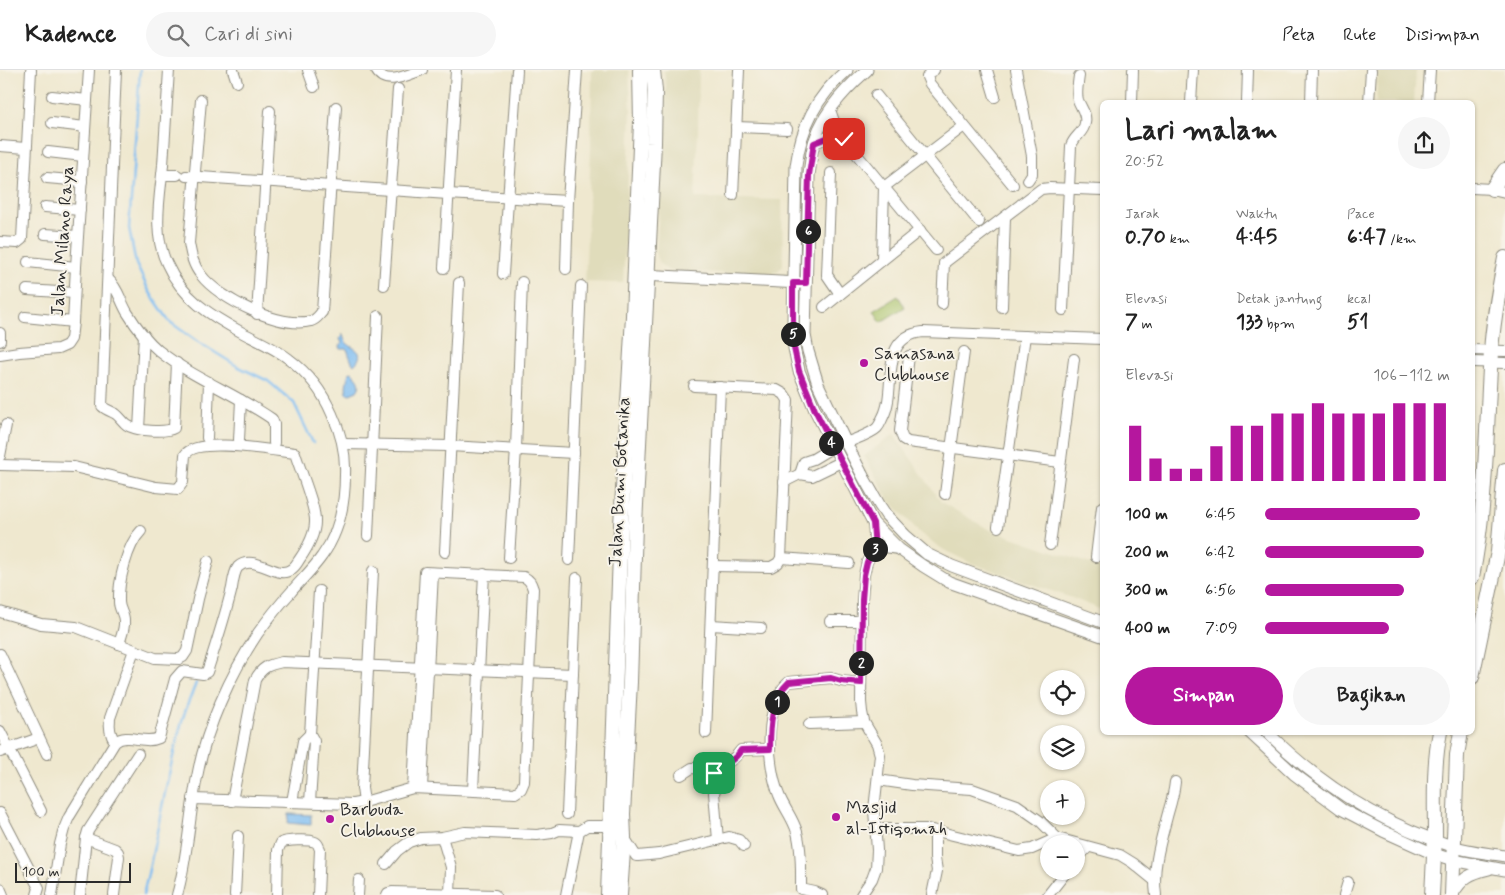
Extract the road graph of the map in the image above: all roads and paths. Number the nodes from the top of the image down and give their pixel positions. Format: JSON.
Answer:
{"nodes":[{"id":1,"x":31,"y":70,"type":"edge"},
{"id":2,"x":82,"y":70,"type":"edge"},
{"id":3,"x":89,"y":70,"type":"edge"},
{"id":4,"x":116,"y":70,"type":"edge"},
{"id":5,"x":169,"y":70,"type":"edge"},
{"id":6,"x":233,"y":70,"type":"edge"},
{"id":7,"x":308,"y":70,"type":"edge"},
{"id":8,"x":376,"y":70,"type":"edge"},
{"id":9,"x":422,"y":70,"type":"edge"},
{"id":10,"x":456,"y":70,"type":"edge"},
{"id":11,"x":517,"y":70,"type":"edge"},
{"id":12,"x":577,"y":70,"type":"edge"},
{"id":13,"x":640,"y":70,"type":"edge"},
{"id":14,"x":654,"y":70,"type":"edge"},
{"id":15,"x":739,"y":70,"type":"edge"},
{"id":16,"x":847,"y":70,"type":"edge"},
{"id":17,"x":867,"y":70,"type":"edge"},
{"id":18,"x":934,"y":70,"type":"edge"},
{"id":19,"x":979,"y":70,"type":"edge"},
{"id":20,"x":987,"y":70,"type":"edge"},
{"id":21,"x":1016,"y":70,"type":"edge"},
{"id":22,"x":1133,"y":70,"type":"edge"},
{"id":23,"x":1193,"y":70,"type":"edge"},
{"id":24,"x":1248,"y":70,"type":"edge"},
{"id":25,"x":1312,"y":70,"type":"edge"},
{"id":26,"x":1371,"y":70,"type":"edge"},
{"id":27,"x":1430,"y":70,"type":"edge"},
{"id":28,"x":1079,"y":76,"type":"dead end"},
{"id":29,"x":237,"y":82,"type":"dead end"},
{"id":30,"x":990,"y":82,"type":"junction"},
{"id":31,"x":314,"y":87,"type":"dead end"},
{"id":32,"x":398,"y":89,"type":"dead end"},
{"id":33,"x":876,"y":95,"type":"dead end"},
{"id":34,"x":52,"y":96,"type":"dead end"},
{"id":35,"x":994,"y":97,"type":"dead end"},
{"id":36,"x":87,"y":100,"type":"junction"},
{"id":37,"x":201,"y":100,"type":"dead end"},
{"id":38,"x":1132,"y":100,"type":"edge"},
{"id":39,"x":1191,"y":100,"type":"edge"},
{"id":40,"x":1247,"y":100,"type":"edge"},
{"id":41,"x":1311,"y":100,"type":"edge"},
{"id":42,"x":1369,"y":100,"type":"edge"},
{"id":43,"x":1428,"y":100,"type":"edge"},
{"id":44,"x":336,"y":107,"type":"dead end"},
{"id":45,"x":830,"y":110,"type":"junction"},
{"id":46,"x":270,"y":111,"type":"dead end"},
{"id":47,"x":52,"y":123,"type":"dead end"},
{"id":48,"x":964,"y":126,"type":"junction"},
{"id":49,"x":85,"y":127,"type":"junction"},
{"id":50,"x":736,"y":127,"type":"junction"},
{"id":51,"x":787,"y":129,"type":"dead end"},
{"id":52,"x":844,"y":139,"type":"junction"},
{"id":53,"x":814,"y":143,"type":"junction"},
{"id":54,"x":0,"y":146,"type":"edge"},
{"id":55,"x":26,"y":148,"type":"junction"},
{"id":56,"x":48,"y":152,"type":"dead end"},
{"id":57,"x":84,"y":156,"type":"junction"},
{"id":58,"x":925,"y":156,"type":"junction"},
{"id":59,"x":1505,"y":170,"type":"edge"},
{"id":60,"x":831,"y":173,"type":"dead end"},
{"id":61,"x":162,"y":175,"type":"junction"},
{"id":62,"x":186,"y":176,"type":"junction"},
{"id":63,"x":47,"y":178,"type":"dead end"},
{"id":64,"x":1028,"y":180,"type":"dead end"},
{"id":65,"x":82,"y":181,"type":"junction"},
{"id":66,"x":266,"y":181,"type":"junction"},
{"id":67,"x":331,"y":185,"type":"junction"},
{"id":68,"x":1014,"y":185,"type":"dead end"},
{"id":69,"x":884,"y":187,"type":"junction"},
{"id":70,"x":1475,"y":188,"type":"edge"},
{"id":71,"x":390,"y":189,"type":"junction"},
{"id":72,"x":1069,"y":189,"type":"junction"},
{"id":73,"x":1100,"y":190,"type":"edge"},
{"id":74,"x":1499,"y":190,"type":"edge"},
{"id":75,"x":448,"y":194,"type":"junction"},
{"id":76,"x":732,"y":195,"type":"dead end"},
{"id":77,"x":508,"y":198,"type":"junction"},
{"id":78,"x":568,"y":200,"type":"junction"},
{"id":79,"x":45,"y":207,"type":"dead end"},
{"id":80,"x":80,"y":210,"type":"junction"},
{"id":81,"x":1005,"y":217,"type":"junction"},
{"id":82,"x":979,"y":222,"type":"dead end"},
{"id":83,"x":920,"y":230,"type":"junction"},
{"id":84,"x":45,"y":234,"type":"dead end"},
{"id":85,"x":78,"y":236,"type":"junction"},
{"id":86,"x":0,"y":242,"type":"edge"},
{"id":87,"x":936,"y":250,"type":"dead end"},
{"id":88,"x":1505,"y":258,"type":"edge"},
{"id":89,"x":882,"y":260,"type":"junction"},
{"id":90,"x":28,"y":262,"type":"dead end"},
{"id":91,"x":76,"y":267,"type":"junction"},
{"id":92,"x":444,"y":268,"type":"dead end"},
{"id":93,"x":566,"y":270,"type":"dead end"},
{"id":94,"x":503,"y":274,"type":"dead end"},
{"id":95,"x":641,"y":275,"type":"junction"},
{"id":96,"x":108,"y":279,"type":"junction"},
{"id":97,"x":459,"y":282,"type":"dead end"},
{"id":98,"x":522,"y":282,"type":"dead end"},
{"id":99,"x":793,"y":283,"type":"junction"},
{"id":100,"x":806,"y":283,"type":"junction"},
{"id":101,"x":384,"y":285,"type":"dead end"},
{"id":102,"x":580,"y":286,"type":"dead end"},
{"id":103,"x":27,"y":290,"type":"dead end"},
{"id":104,"x":74,"y":293,"type":"junction"},
{"id":105,"x":840,"y":294,"type":"junction"},
{"id":106,"x":942,"y":304,"type":"dead end"},
{"id":107,"x":824,"y":307,"type":"dead end"},
{"id":108,"x":1002,"y":307,"type":"dead end"},
{"id":109,"x":1064,"y":310,"type":"dead end"},
{"id":110,"x":257,"y":314,"type":"junction"},
{"id":111,"x":378,"y":316,"type":"dead end"},
{"id":112,"x":25,"y":317,"type":"dead end"},
{"id":113,"x":73,"y":322,"type":"junction"},
{"id":114,"x":0,"y":333,"type":"edge"},
{"id":115,"x":144,"y":335,"type":"junction"},
{"id":116,"x":1025,"y":336,"type":"junction"},
{"id":117,"x":1100,"y":339,"type":"edge"},
{"id":118,"x":0,"y":341,"type":"edge"},
{"id":119,"x":1475,"y":351,"type":"edge"},
{"id":120,"x":964,"y":352,"type":"dead end"},
{"id":121,"x":1505,"y":352,"type":"edge"},
{"id":122,"x":0,"y":355,"type":"edge"},
{"id":123,"x":910,"y":356,"type":"dead end"},
{"id":124,"x":1491,"y":357,"type":"junction"},
{"id":125,"x":1074,"y":359,"type":"dead end"},
{"id":126,"x":1475,"y":361,"type":"edge"},
{"id":127,"x":177,"y":363,"type":"junction"},
{"id":128,"x":1505,"y":363,"type":"edge"},
{"id":129,"x":209,"y":382,"type":"junction"},
{"id":130,"x":694,"y":386,"type":"dead end"},
{"id":131,"x":720,"y":387,"type":"junction"},
{"id":132,"x":241,"y":400,"type":"junction"},
{"id":133,"x":6,"y":425,"type":"dead end"},
{"id":134,"x":139,"y":429,"type":"junction"},
{"id":135,"x":207,"y":438,"type":"dead end"},
{"id":136,"x":239,"y":440,"type":"dead end"},
{"id":137,"x":845,"y":440,"type":"junction"},
{"id":138,"x":274,"y":443,"type":"dead end"},
{"id":139,"x":343,"y":444,"type":"junction"},
{"id":140,"x":372,"y":445,"type":"junction"},
{"id":141,"x":450,"y":446,"type":"junction"},
{"id":142,"x":951,"y":447,"type":"junction"},
{"id":143,"x":833,"y":448,"type":"junction"},
{"id":144,"x":516,"y":449,"type":"junction"},
{"id":145,"x":574,"y":453,"type":"junction"},
{"id":146,"x":1008,"y":455,"type":"junction"},
{"id":147,"x":0,"y":456,"type":"edge"},
{"id":148,"x":841,"y":462,"type":"junction"},
{"id":149,"x":1060,"y":462,"type":"junction"},
{"id":150,"x":0,"y":465,"type":"edge"},
{"id":151,"x":1505,"y":470,"type":"edge"},
{"id":152,"x":800,"y":474,"type":"junction"},
{"id":153,"x":784,"y":482,"type":"junction"},
{"id":154,"x":945,"y":494,"type":"dead end"},
{"id":155,"x":873,"y":523,"type":"junction"},
{"id":156,"x":1100,"y":524,"type":"edge"},
{"id":157,"x":621,"y":525,"type":"junction"},
{"id":158,"x":635,"y":525,"type":"junction"},
{"id":159,"x":998,"y":527,"type":"dead end"},
{"id":160,"x":141,"y":531,"type":"dead end"},
{"id":161,"x":368,"y":536,"type":"dead end"},
{"id":162,"x":1050,"y":545,"type":"dead end"},
{"id":163,"x":875,"y":548,"type":"junction"},
{"id":164,"x":899,"y":549,"type":"junction"},
{"id":165,"x":445,"y":552,"type":"dead end"},
{"id":166,"x":1096,"y":557,"type":"dead end"},
{"id":167,"x":508,"y":558,"type":"dead end"},
{"id":168,"x":781,"y":558,"type":"junction"},
{"id":169,"x":569,"y":560,"type":"dead end"},
{"id":170,"x":208,"y":561,"type":"dead end"},
{"id":171,"x":1475,"y":561,"type":"edge"},
{"id":172,"x":849,"y":563,"type":"dead end"},
{"id":173,"x":713,"y":566,"type":"junction"},
{"id":174,"x":373,"y":570,"type":"dead end"},
{"id":175,"x":484,"y":574,"type":"junction"},
{"id":176,"x":577,"y":578,"type":"dead end"},
{"id":177,"x":319,"y":592,"type":"dead end"},
{"id":178,"x":0,"y":612,"type":"edge"},
{"id":179,"x":862,"y":620,"type":"junction"},
{"id":180,"x":830,"y":621,"type":"dead end"},
{"id":181,"x":1100,"y":622,"type":"edge"},
{"id":182,"x":710,"y":625,"type":"junction"},
{"id":183,"x":761,"y":628,"type":"dead end"},
{"id":184,"x":1099,"y":635,"type":"edge"},
{"id":185,"x":119,"y":644,"type":"junction"},
{"id":186,"x":134,"y":650,"type":"junction"},
{"id":187,"x":0,"y":654,"type":"edge"},
{"id":188,"x":178,"y":659,"type":"junction"},
{"id":189,"x":1475,"y":663,"type":"edge"},
{"id":190,"x":315,"y":664,"type":"junction"},
{"id":191,"x":368,"y":666,"type":"junction"},
{"id":192,"x":424,"y":668,"type":"junction"},
{"id":193,"x":479,"y":670,"type":"junction"},
{"id":194,"x":182,"y":671,"type":"junction"},
{"id":195,"x":529,"y":672,"type":"junction"},
{"id":196,"x":573,"y":674,"type":"junction"},
{"id":197,"x":861,"y":683,"type":"junction"},
{"id":198,"x":864,"y":722,"type":"junction"},
{"id":199,"x":809,"y":724,"type":"dead end"},
{"id":200,"x":0,"y":731,"type":"edge"},
{"id":201,"x":706,"y":733,"type":"dead end"},
{"id":202,"x":310,"y":734,"type":"junction"},
{"id":203,"x":1252,"y":735,"type":"edge"},
{"id":204,"x":1270,"y":735,"type":"edge"},
{"id":205,"x":1439,"y":735,"type":"edge"},
{"id":206,"x":1460,"y":735,"type":"edge"},
{"id":207,"x":39,"y":738,"type":"junction"},
{"id":208,"x":115,"y":742,"type":"junction"},
{"id":209,"x":770,"y":749,"type":"junction"},
{"id":210,"x":4,"y":750,"type":"edge"},
{"id":211,"x":47,"y":754,"type":"dead end"},
{"id":212,"x":138,"y":754,"type":"dead end"},
{"id":213,"x":712,"y":770,"type":"junction"},
{"id":214,"x":681,"y":775,"type":"dead end"},
{"id":215,"x":878,"y":780,"type":"junction"},
{"id":216,"x":1175,"y":782,"type":"dead end"},
{"id":217,"x":417,"y":788,"type":"junction"},
{"id":218,"x":473,"y":790,"type":"junction"},
{"id":219,"x":193,"y":799,"type":"junction"},
{"id":220,"x":232,"y":801,"type":"junction"},
{"id":221,"x":292,"y":802,"type":"junction"},
{"id":222,"x":310,"y":802,"type":"junction"},
{"id":223,"x":364,"y":802,"type":"junction"},
{"id":224,"x":41,"y":811,"type":"dead end"},
{"id":225,"x":0,"y":813,"type":"edge"},
{"id":226,"x":567,"y":814,"type":"dead end"},
{"id":227,"x":610,"y":826,"type":"junction"},
{"id":228,"x":876,"y":828,"type":"junction"},
{"id":229,"x":579,"y":831,"type":"junction"},
{"id":230,"x":936,"y":831,"type":"junction"},
{"id":231,"x":1054,"y":835,"type":"edge"},
{"id":232,"x":238,"y":836,"type":"dead end"},
{"id":233,"x":624,"y":836,"type":"junction"},
{"id":234,"x":442,"y":837,"type":"junction"},
{"id":235,"x":86,"y":838,"type":"junction"},
{"id":236,"x":718,"y":840,"type":"junction"},
{"id":237,"x":1434,"y":840,"type":"junction"},
{"id":238,"x":1040,"y":845,"type":"edge"},
{"id":239,"x":744,"y":846,"type":"dead end"},
{"id":240,"x":1085,"y":846,"type":"edge"},
{"id":241,"x":1088,"y":847,"type":"junction"},
{"id":242,"x":1085,"y":850,"type":"edge"},
{"id":243,"x":1434,"y":854,"type":"junction"},
{"id":244,"x":1453,"y":854,"type":"junction"},
{"id":245,"x":1505,"y":856,"type":"edge"},
{"id":246,"x":386,"y":864,"type":"dead end"},
{"id":247,"x":1493,"y":868,"type":"junction"},
{"id":248,"x":236,"y":870,"type":"junction"},
{"id":249,"x":1505,"y":870,"type":"edge"},
{"id":250,"x":359,"y":880,"type":"dead end"},
{"id":251,"x":1060,"y":880,"type":"edge"},
{"id":252,"x":1154,"y":880,"type":"junction"},
{"id":253,"x":1348,"y":882,"type":"dead end"},
{"id":254,"x":0,"y":888,"type":"edge"},
{"id":255,"x":38,"y":892,"type":"edge"},
{"id":256,"x":450,"y":894,"type":"edge"},
{"id":257,"x":3,"y":895,"type":"edge"},
{"id":258,"x":52,"y":895,"type":"edge"},
{"id":259,"x":80,"y":895,"type":"edge"},
{"id":260,"x":114,"y":895,"type":"edge"},
{"id":261,"x":177,"y":895,"type":"edge"},
{"id":262,"x":227,"y":895,"type":"edge"},
{"id":263,"x":235,"y":895,"type":"edge"},
{"id":264,"x":277,"y":895,"type":"edge"},
{"id":265,"x":318,"y":895,"type":"edge"},
{"id":266,"x":358,"y":895,"type":"edge"},
{"id":267,"x":387,"y":895,"type":"edge"},
{"id":268,"x":495,"y":895,"type":"edge"},
{"id":269,"x":566,"y":895,"type":"edge"},
{"id":270,"x":608,"y":895,"type":"edge"},
{"id":271,"x":620,"y":895,"type":"edge"},
{"id":272,"x":822,"y":895,"type":"edge"},
{"id":273,"x":862,"y":895,"type":"edge"},
{"id":274,"x":932,"y":895,"type":"edge"},
{"id":275,"x":1048,"y":895,"type":"edge"},
{"id":276,"x":1156,"y":895,"type":"edge"},
{"id":277,"x":1344,"y":895,"type":"edge"},
{"id":278,"x":1432,"y":895,"type":"edge"},
{"id":279,"x":1452,"y":895,"type":"edge"}],
"edges":[{"from":1,"to":55,"type":"street"},
{"from":2,"to":3,"type":"street"},
{"from":3,"to":36,"type":"street","name":"Jalan Milano Raya"},
{"from":4,"to":96,"type":"street"},
{"from":5,"to":61,"type":"street"},
{"from":6,"to":29,"type":"street"},
{"from":7,"to":31,"type":"street"},
{"from":8,"to":9,"type":"street"},
{"from":10,"to":75,"type":"street"},
{"from":11,"to":77,"type":"street"},
{"from":12,"to":78,"type":"street"},
{"from":13,"to":95,"type":"main road","name":"Jalan Bumi Botanika"},
{"from":14,"to":95,"type":"main road","name":"Jalan Bumi Botanika"},
{"from":15,"to":50,"type":"street"},
{"from":16,"to":99,"type":"street"},
{"from":17,"to":45,"type":"street"},
{"from":18,"to":48,"type":"street"},
{"from":19,"to":30,"type":"street"},
{"from":20,"to":30,"type":"street"},
{"from":21,"to":64,"type":"street"},
{"from":22,"to":38,"type":"street"},
{"from":23,"to":39,"type":"street"},
{"from":24,"to":40,"type":"street"},
{"from":25,"to":41,"type":"street"},
{"from":26,"to":42,"type":"street"},
{"from":27,"to":43,"type":"street"},
{"from":28,"to":72,"type":"street"},
{"from":30,"to":35,"type":"street"},
{"from":32,"to":71,"type":"street"},
{"from":33,"to":58,"type":"street"},
{"from":34,"to":36,"type":"street"},
{"from":36,"to":49,"type":"street","name":"Jalan Milano Raya"},
{"from":37,"to":62,"type":"street"},
{"from":44,"to":67,"type":"street"},
{"from":45,"to":52,"type":"street"},
{"from":45,"to":53,"type":"street"},
{"from":46,"to":66,"type":"street"},
{"from":47,"to":49,"type":"street"},
{"from":48,"to":58,"type":"street"},
{"from":48,"to":68,"type":"street"},
{"from":49,"to":57,"type":"street","name":"Jalan Milano Raya"},
{"from":50,"to":51,"type":"street"},
{"from":50,"to":76,"type":"street"},
{"from":52,"to":53,"type":"street"},
{"from":52,"to":69,"type":"street"},
{"from":53,"to":100,"type":"street"},
{"from":54,"to":55,"type":"street"},
{"from":55,"to":86,"type":"street"},
{"from":56,"to":57,"type":"street"},
{"from":57,"to":65,"type":"street","name":"Jalan Milano Raya"},
{"from":58,"to":69,"type":"street"},
{"from":58,"to":82,"type":"street"},
{"from":59,"to":74,"type":"main road"},
{"from":60,"to":105,"type":"street"},
{"from":61,"to":62,"type":"street"},
{"from":61,"to":139,"type":"street"},
{"from":62,"to":66,"type":"street"},
{"from":62,"to":110,"type":"street"},
{"from":63,"to":65,"type":"street"},
{"from":65,"to":80,"type":"street","name":"Jalan Milano Raya"},
{"from":66,"to":67,"type":"street"},
{"from":66,"to":110,"type":"street"},
{"from":67,"to":71,"type":"street"},
{"from":67,"to":110,"type":"street"},
{"from":69,"to":83,"type":"street"},
{"from":69,"to":89,"type":"street"},
{"from":70,"to":74,"type":"street"},
{"from":71,"to":75,"type":"street"},
{"from":71,"to":101,"type":"street"},
{"from":72,"to":73,"type":"street"},
{"from":72,"to":81,"type":"street"},
{"from":72,"to":109,"type":"street"},
{"from":75,"to":77,"type":"street"},
{"from":75,"to":92,"type":"street"},
{"from":77,"to":78,"type":"street"},
{"from":77,"to":94,"type":"street"},
{"from":78,"to":93,"type":"street"},
{"from":79,"to":80,"type":"street"},
{"from":80,"to":85,"type":"street","name":"Jalan Milano Raya"},
{"from":81,"to":106,"type":"street"},
{"from":81,"to":108,"type":"street"},
{"from":83,"to":87,"type":"street"},
{"from":83,"to":89,"type":"street"},
{"from":84,"to":85,"type":"street"},
{"from":85,"to":91,"type":"street","name":"Jalan Milano Raya"},
{"from":88,"to":124,"type":"main road"},
{"from":89,"to":105,"type":"street"},
{"from":90,"to":91,"type":"street"},
{"from":91,"to":104,"type":"street","name":"Jalan Milano Raya"},
{"from":95,"to":99,"type":"street"},
{"from":95,"to":157,"type":"main road","name":"Jalan Bumi Botanika"},
{"from":95,"to":158,"type":"main road","name":"Jalan Bumi Botanika"},
{"from":96,"to":115,"type":"street"},
{"from":96,"to":134,"type":"street"},
{"from":97,"to":141,"type":"street"},
{"from":98,"to":144,"type":"street"},
{"from":99,"to":100,"type":"street"},
{"from":99,"to":143,"type":"street"},
{"from":100,"to":137,"type":"street"},
{"from":102,"to":145,"type":"street"},
{"from":103,"to":104,"type":"street"},
{"from":104,"to":113,"type":"street","name":"Jalan Milano Raya"},
{"from":105,"to":107,"type":"street"},
{"from":111,"to":140,"type":"street"},
{"from":112,"to":113,"type":"street"},
{"from":113,"to":122,"type":"street","name":"Jalan Milano Raya"},
{"from":114,"to":118,"type":"street"},
{"from":115,"to":127,"type":"street"},
{"from":115,"to":134,"type":"street"},
{"from":116,"to":117,"type":"street"},
{"from":116,"to":137,"type":"street"},
{"from":116,"to":146,"type":"street"},
{"from":119,"to":124,"type":"street"},
{"from":120,"to":142,"type":"street"},
{"from":121,"to":124,"type":"street"},
{"from":123,"to":142,"type":"street"},
{"from":124,"to":126,"type":"street"},
{"from":124,"to":128,"type":"street"},
{"from":124,"to":171,"type":"main road"},
{"from":125,"to":149,"type":"street"},
{"from":127,"to":129,"type":"street"},
{"from":127,"to":134,"type":"street"},
{"from":129,"to":132,"type":"street"},
{"from":129,"to":135,"type":"street"},
{"from":130,"to":131,"type":"street"},
{"from":131,"to":153,"type":"street"},
{"from":131,"to":173,"type":"street"},
{"from":132,"to":136,"type":"street"},
{"from":132,"to":138,"type":"street"},
{"from":133,"to":147,"type":"street"},
{"from":137,"to":181,"type":"street"},
{"from":139,"to":140,"type":"street"},
{"from":139,"to":219,"type":"street"},
{"from":140,"to":141,"type":"street"},
{"from":140,"to":161,"type":"street"},
{"from":141,"to":144,"type":"street"},
{"from":141,"to":165,"type":"street"},
{"from":142,"to":146,"type":"street"},
{"from":142,"to":154,"type":"street"},
{"from":143,"to":148,"type":"street"},
{"from":143,"to":152,"type":"street"},
{"from":144,"to":145,"type":"street"},
{"from":144,"to":167,"type":"street"},
{"from":145,"to":169,"type":"street"},
{"from":146,"to":149,"type":"street"},
{"from":146,"to":159,"type":"street"},
{"from":148,"to":152,"type":"street"},
{"from":148,"to":155,"type":"street"},
{"from":149,"to":162,"type":"street"},
{"from":150,"to":194,"type":"street"},
{"from":151,"to":189,"type":"main road"},
{"from":152,"to":153,"type":"street"},
{"from":153,"to":168,"type":"street"},
{"from":155,"to":163,"type":"street"},
{"from":155,"to":164,"type":"street"},
{"from":156,"to":166,"type":"street"},
{"from":157,"to":158,"type":"main road"},
{"from":157,"to":227,"type":"main road","name":"Jalan Bumi Botanika"},
{"from":158,"to":233,"type":"main road","name":"Jalan Bumi Botanika"},
{"from":160,"to":185,"type":"street"},
{"from":163,"to":164,"type":"street"},
{"from":163,"to":179,"type":"street"},
{"from":164,"to":184,"type":"street"},
{"from":168,"to":172,"type":"street"},
{"from":168,"to":173,"type":"street"},
{"from":170,"to":188,"type":"street"},
{"from":173,"to":182,"type":"street"},
{"from":174,"to":191,"type":"street"},
{"from":175,"to":192,"type":"street"},
{"from":175,"to":193,"type":"street"},
{"from":175,"to":195,"type":"street"},
{"from":176,"to":196,"type":"street"},
{"from":177,"to":190,"type":"street"},
{"from":178,"to":185,"type":"street"},
{"from":179,"to":180,"type":"street"},
{"from":179,"to":197,"type":"street"},
{"from":182,"to":183,"type":"street"},
{"from":182,"to":201,"type":"street"},
{"from":185,"to":186,"type":"street"},
{"from":186,"to":188,"type":"street"},
{"from":186,"to":208,"type":"street"},
{"from":187,"to":207,"type":"street"},
{"from":188,"to":194,"type":"street"},
{"from":190,"to":191,"type":"street"},
{"from":190,"to":202,"type":"street"},
{"from":190,"to":220,"type":"street"},
{"from":191,"to":192,"type":"street"},
{"from":191,"to":223,"type":"street"},
{"from":192,"to":193,"type":"street"},
{"from":192,"to":217,"type":"street"},
{"from":193,"to":195,"type":"street"},
{"from":193,"to":218,"type":"street"},
{"from":194,"to":208,"type":"street"},
{"from":195,"to":196,"type":"street"},
{"from":195,"to":218,"type":"street"},
{"from":196,"to":226,"type":"street"},
{"from":197,"to":198,"type":"street"},
{"from":197,"to":209,"type":"street"},
{"from":198,"to":199,"type":"street"},
{"from":198,"to":215,"type":"street"},
{"from":200,"to":210,"type":"street"},
{"from":202,"to":221,"type":"street"},
{"from":202,"to":222,"type":"street"},
{"from":203,"to":243,"type":"street"},
{"from":204,"to":237,"type":"street"},
{"from":205,"to":237,"type":"main road"},
{"from":206,"to":244,"type":"main road"},
{"from":207,"to":210,"type":"street"},
{"from":207,"to":211,"type":"street"},
{"from":208,"to":258,"type":"street"},
{"from":209,"to":213,"type":"street"},
{"from":209,"to":272,"type":"street"},
{"from":210,"to":224,"type":"street"},
{"from":212,"to":235,"type":"street"},
{"from":213,"to":214,"type":"street"},
{"from":213,"to":236,"type":"street"},
{"from":215,"to":228,"type":"street"},
{"from":215,"to":231,"type":"street"},
{"from":216,"to":252,"type":"street"},
{"from":217,"to":218,"type":"street"},
{"from":217,"to":223,"type":"street"},
{"from":219,"to":220,"type":"street"},
{"from":219,"to":261,"type":"street"},
{"from":220,"to":221,"type":"street"},
{"from":221,"to":222,"type":"street"},
{"from":222,"to":223,"type":"street"},
{"from":225,"to":255,"type":"street"},
{"from":227,"to":229,"type":"street"},
{"from":227,"to":270,"type":"main road","name":"Jalan Bumi Botanika"},
{"from":228,"to":230,"type":"street"},
{"from":228,"to":273,"type":"street"},
{"from":229,"to":234,"type":"street"},
{"from":229,"to":269,"type":"street"},
{"from":230,"to":238,"type":"street"},
{"from":230,"to":274,"type":"street"},
{"from":232,"to":248,"type":"street"},
{"from":233,"to":236,"type":"street"},
{"from":233,"to":271,"type":"main road","name":"Jalan Bumi Botanika"},
{"from":234,"to":246,"type":"street"},
{"from":234,"to":256,"type":"street"},
{"from":235,"to":259,"type":"street"},
{"from":235,"to":260,"type":"street"},
{"from":236,"to":239,"type":"street"},
{"from":237,"to":243,"type":"main road"},
{"from":237,"to":244,"type":"street"},
{"from":240,"to":241,"type":"street"},
{"from":241,"to":242,"type":"street"},
{"from":241,"to":252,"type":"street"},
{"from":243,"to":244,"type":"street"},
{"from":243,"to":278,"type":"main road"},
{"from":244,"to":245,"type":"street"},
{"from":244,"to":247,"type":"street"},
{"from":244,"to":279,"type":"main road"},
{"from":247,"to":249,"type":"street"},
{"from":247,"to":279,"type":"street"},
{"from":248,"to":262,"type":"street"},
{"from":248,"to":263,"type":"street"},
{"from":250,"to":266,"type":"street"},
{"from":251,"to":275,"type":"street"},
{"from":252,"to":276,"type":"street"},
{"from":253,"to":277,"type":"street"},
{"from":254,"to":257,"type":"street"},
{"from":256,"to":267,"type":"street"},
{"from":256,"to":268,"type":"street"},
{"from":264,"to":265,"type":"street"}]}
